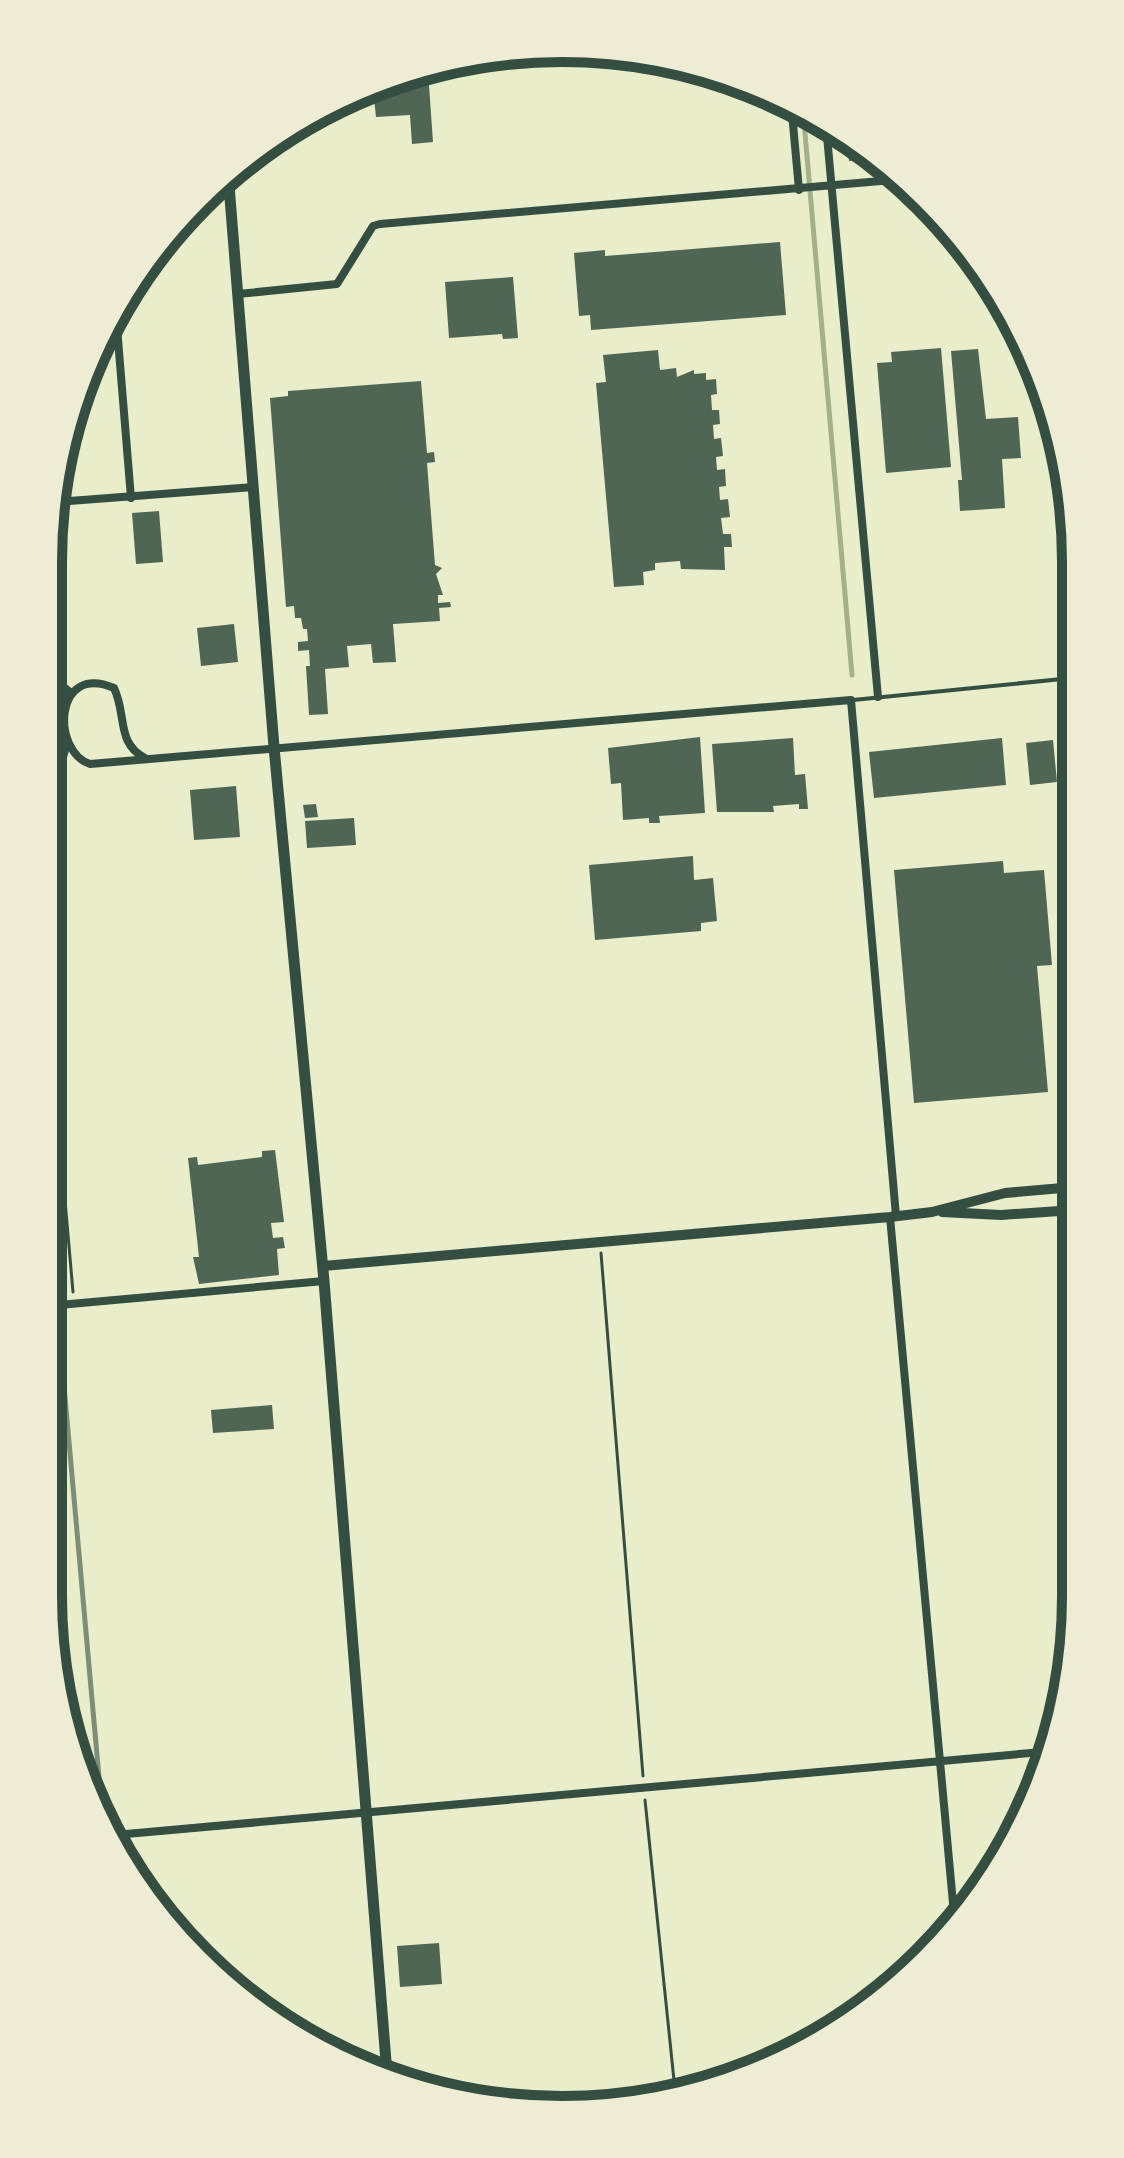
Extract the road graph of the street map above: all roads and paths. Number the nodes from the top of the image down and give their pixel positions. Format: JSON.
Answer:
{"nodes":[{"id":1,"x":793,"y":119,"type":"edge"},
{"id":2,"x":827,"y":138,"type":"edge"},
{"id":3,"x":886,"y":181,"type":"edge"},
{"id":4,"x":831,"y":187,"type":"junction"},
{"id":5,"x":229,"y":188,"type":"edge"},
{"id":6,"x":799,"y":190,"type":"junction"},
{"id":7,"x":238,"y":294,"type":"junction"},
{"id":8,"x":118,"y":334,"type":"edge"},
{"id":9,"x":254,"y":487,"type":"junction"},
{"id":10,"x":131,"y":498,"type":"junction"},
{"id":11,"x":66,"y":501,"type":"edge"},
{"id":12,"x":1062,"y":679,"type":"edge"},
{"id":13,"x":62,"y":686,"type":"edge"},
{"id":14,"x":70,"y":692,"type":"junction"},
{"id":15,"x":878,"y":697,"type":"junction"},
{"id":16,"x":851,"y":700,"type":"junction"},
{"id":17,"x":68,"y":747,"type":"junction"},
{"id":18,"x":274,"y":747,"type":"junction"},
{"id":19,"x":145,"y":758,"type":"junction"},
{"id":20,"x":62,"y":764,"type":"edge"},
{"id":21,"x":62,"y":1166,"type":"edge"},
{"id":22,"x":1062,"y":1188,"type":"edge"},
{"id":23,"x":1062,"y":1211,"type":"edge"},
{"id":24,"x":932,"y":1212,"type":"junction"},
{"id":25,"x":893,"y":1217,"type":"junction"},
{"id":26,"x":600,"y":1242,"type":"junction"},
{"id":27,"x":323,"y":1266,"type":"junction"},
{"id":28,"x":324,"y":1281,"type":"junction"},
{"id":29,"x":74,"y":1304,"type":"junction"},
{"id":30,"x":62,"y":1305,"type":"edge"},
{"id":31,"x":1036,"y":1752,"type":"edge"},
{"id":32,"x":940,"y":1761,"type":"junction"},
{"id":33,"x":644,"y":1786,"type":"junction"},
{"id":34,"x":365,"y":1813,"type":"junction"},
{"id":35,"x":123,"y":1835,"type":"edge"},
{"id":36,"x":953,"y":1907,"type":"edge"},
{"id":37,"x":386,"y":2064,"type":"edge"},
{"id":38,"x":674,"y":2083,"type":"edge"}],
"edges":[{"from":1,"to":6,"type":"street"},
{"from":2,"to":4,"type":"street"},
{"from":3,"to":4,"type":"street"},
{"from":4,"to":6,"type":"street"},
{"from":4,"to":15,"type":"street"},
{"from":5,"to":7,"type":"main road"},
{"from":6,"to":7,"type":"street"},
{"from":7,"to":9,"type":"main road"},
{"from":8,"to":10,"type":"street"},
{"from":9,"to":10,"type":"street"},
{"from":9,"to":18,"type":"main road"},
{"from":10,"to":11,"type":"street"},
{"from":12,"to":15,"type":"lane"},
{"from":13,"to":14,"type":"street"},
{"from":14,"to":17,"type":"street"},
{"from":14,"to":19,"type":"street"},
{"from":15,"to":16,"type":"lane"},
{"from":16,"to":18,"type":"street"},
{"from":16,"to":25,"type":"street"},
{"from":17,"to":19,"type":"street"},
{"from":17,"to":20,"type":"lane"},
{"from":18,"to":19,"type":"street"},
{"from":18,"to":27,"type":"main road"},
{"from":21,"to":29,"type":"path"},
{"from":22,"to":24,"type":"street"},
{"from":23,"to":24,"type":"street"},
{"from":24,"to":25,"type":"street"},
{"from":25,"to":26,"type":"street"},
{"from":25,"to":32,"type":"street"},
{"from":26,"to":27,"type":"street"},
{"from":26,"to":33,"type":"path"},
{"from":27,"to":28,"type":"main road"},
{"from":28,"to":29,"type":"street"},
{"from":28,"to":34,"type":"main road"},
{"from":29,"to":30,"type":"street"},
{"from":31,"to":32,"type":"street"},
{"from":32,"to":33,"type":"street"},
{"from":32,"to":36,"type":"street"},
{"from":33,"to":34,"type":"street"},
{"from":33,"to":38,"type":"path"},
{"from":34,"to":35,"type":"street"},
{"from":34,"to":37,"type":"main road"}]}
